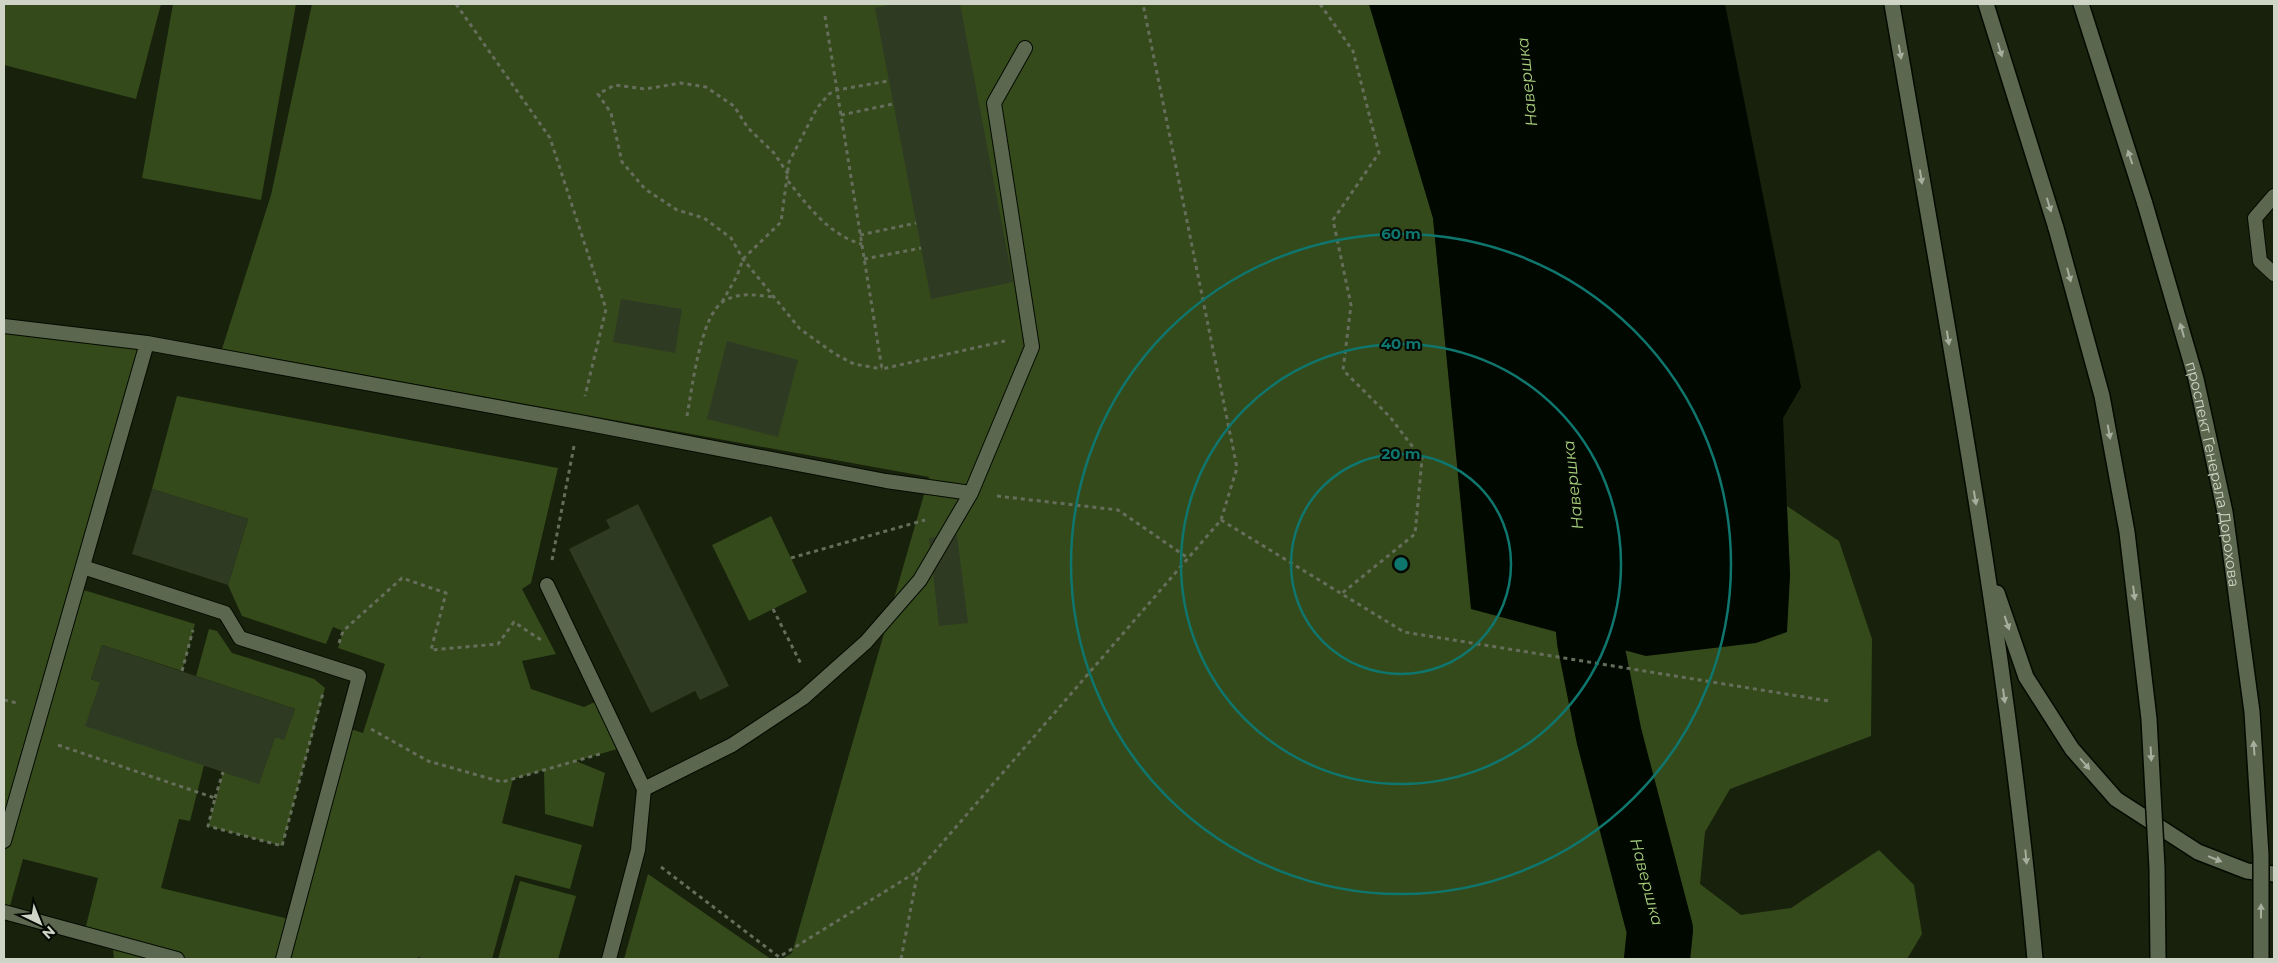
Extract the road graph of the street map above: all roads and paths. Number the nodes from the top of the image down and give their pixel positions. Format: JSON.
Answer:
{"nodes":[{"id":1,"x":456,"y":4,"type":"edge"},
{"id":2,"x":1143,"y":4,"type":"edge"},
{"id":3,"x":1320,"y":4,"type":"edge"},
{"id":4,"x":1892,"y":4,"type":"edge"},
{"id":5,"x":1986,"y":4,"type":"edge"},
{"id":6,"x":2081,"y":4,"type":"edge"},
{"id":7,"x":825,"y":16,"type":"dead end"},
{"id":8,"x":1025,"y":48,"type":"dead end"},
{"id":9,"x":888,"y":81,"type":"dead end"},
{"id":10,"x":837,"y":90,"type":"junction"},
{"id":11,"x":893,"y":104,"type":"dead end"},
{"id":12,"x":841,"y":115,"type":"junction"},
{"id":13,"x":788,"y":174,"type":"junction"},
{"id":14,"x":788,"y":180,"type":"junction"},
{"id":15,"x":2274,"y":196,"type":"edge"},
{"id":16,"x":916,"y":223,"type":"dead end"},
{"id":17,"x":860,"y":235,"type":"junction"},
{"id":18,"x":862,"y":244,"type":"junction"},
{"id":19,"x":921,"y":248,"type":"dead end"},
{"id":20,"x":743,"y":259,"type":"junction"},
{"id":21,"x":864,"y":259,"type":"junction"},
{"id":22,"x":2274,"y":274,"type":"edge"},
{"id":23,"x":774,"y":297,"type":"junction"},
{"id":24,"x":722,"y":302,"type":"junction"},
{"id":25,"x":4,"y":326,"type":"edge"},
{"id":26,"x":1030,"y":335,"type":"junction"},
{"id":27,"x":147,"y":343,"type":"junction"},
{"id":28,"x":882,"y":369,"type":"junction"},
{"id":29,"x":579,"y":422,"type":"junction"},
{"id":30,"x":682,"y":441,"type":"junction"},
{"id":31,"x":971,"y":493,"type":"junction"},
{"id":32,"x":962,"y":509,"type":"junction"},
{"id":33,"x":1221,"y":520,"type":"junction"},
{"id":34,"x":790,"y":558,"type":"dead end"},
{"id":35,"x":1188,"y":558,"type":"junction"},
{"id":36,"x":1985,"y":561,"type":"junction"},
{"id":37,"x":83,"y":567,"type":"junction"},
{"id":38,"x":546,"y":585,"type":"joint"},
{"id":39,"x":1341,"y":594,"type":"junction"},
{"id":40,"x":773,"y":609,"type":"dead end"},
{"id":41,"x":195,"y":624,"type":"dead end"},
{"id":42,"x":574,"y":642,"type":"junction"},
{"id":43,"x":338,"y":648,"type":"dead end"},
{"id":44,"x":182,"y":671,"type":"dead end"},
{"id":45,"x":325,"y":688,"type":"dead end"},
{"id":46,"x":813,"y":689,"type":"junction"},
{"id":47,"x":1829,"y":701,"type":"dead end"},
{"id":48,"x":367,"y":727,"type":"dead end"},
{"id":49,"x":34,"y":736,"type":"junction"},
{"id":50,"x":624,"y":747,"type":"junction"},
{"id":51,"x":223,"y":772,"type":"dead end"},
{"id":52,"x":644,"y":789,"type":"junction"},
{"id":53,"x":215,"y":798,"type":"junction"},
{"id":54,"x":4,"y":841,"type":"edge"},
{"id":55,"x":638,"y":850,"type":"junction"},
{"id":56,"x":918,"y":871,"type":"junction"},
{"id":57,"x":2274,"y":874,"type":"edge"},
{"id":58,"x":4,"y":912,"type":"edge"},
{"id":59,"x":177,"y":959,"type":"edge"},
{"id":60,"x":283,"y":959,"type":"edge"},
{"id":61,"x":609,"y":959,"type":"edge"},
{"id":62,"x":901,"y":959,"type":"edge"},
{"id":63,"x":2035,"y":959,"type":"edge"},
{"id":64,"x":2158,"y":959,"type":"edge"},
{"id":65,"x":2261,"y":959,"type":"edge"}],
"edges":[{"from":1,"to":29,"type":"path"},
{"from":2,"to":33,"type":"path"},
{"from":3,"to":39,"type":"path"},
{"from":4,"to":36,"type":"main road","one_way":true},
{"from":5,"to":64,"type":"main road","one_way":true,"bridge":true},
{"from":65,"to":6,"type":"main road","name":"проспект Генерала Дорохова","one_way":true,"bridge":true},
{"from":7,"to":10,"type":"path"},
{"from":8,"to":26,"type":"lane"},
{"from":9,"to":10,"type":"path"},
{"from":10,"to":12,"type":"path"},
{"from":10,"to":13,"type":"path"},
{"from":11,"to":12,"type":"path"},
{"from":12,"to":17,"type":"path"},
{"from":13,"to":14,"type":"path"},
{"from":13,"to":20,"type":"path"},
{"from":14,"to":18,"type":"path"},
{"from":14,"to":20,"type":"path"},
{"from":15,"to":22,"type":"lane"},
{"from":16,"to":17,"type":"path"},
{"from":17,"to":18,"type":"path"},
{"from":18,"to":21,"type":"path"},
{"from":19,"to":21,"type":"path"},
{"from":20,"to":23,"type":"path"},
{"from":20,"to":24,"type":"path"},
{"from":21,"to":28,"type":"path"},
{"from":23,"to":24,"type":"path"},
{"from":23,"to":28,"type":"path"},
{"from":24,"to":30,"type":"path"},
{"from":25,"to":27,"type":"lane"},
{"from":26,"to":28,"type":"path"},
{"from":26,"to":31,"type":"lane"},
{"from":27,"to":29,"type":"lane"},
{"from":27,"to":37,"type":"lane"},
{"from":29,"to":30,"type":"lane"},
{"from":29,"to":38,"type":"path"},
{"from":30,"to":31,"type":"lane"},
{"from":31,"to":32,"type":"lane"},
{"from":31,"to":35,"type":"path"},
{"from":32,"to":34,"type":"path"},
{"from":32,"to":46,"type":"lane"},
{"from":33,"to":35,"type":"path"},
{"from":33,"to":39,"type":"path"},
{"from":35,"to":56,"type":"path"},
{"from":36,"to":57,"type":"main road","one_way":true},
{"from":36,"to":63,"type":"main road","one_way":true},
{"from":37,"to":49,"type":"lane"},
{"from":37,"to":60,"type":"lane"},
{"from":38,"to":42,"type":"lane"},
{"from":39,"to":47,"type":"path"},
{"from":40,"to":46,"type":"path"},
{"from":41,"to":44,"type":"path"},
{"from":42,"to":43,"type":"path"},
{"from":42,"to":50,"type":"lane"},
{"from":45,"to":53,"type":"path"},
{"from":46,"to":52,"type":"lane"},
{"from":48,"to":50,"type":"path"},
{"from":49,"to":53,"type":"path"},
{"from":49,"to":54,"type":"lane"},
{"from":50,"to":52,"type":"lane"},
{"from":51,"to":53,"type":"path"},
{"from":52,"to":55,"type":"lane"},
{"from":55,"to":56,"type":"path"},
{"from":55,"to":61,"type":"lane"},
{"from":56,"to":62,"type":"path"},
{"from":58,"to":59,"type":"lane"}]}
